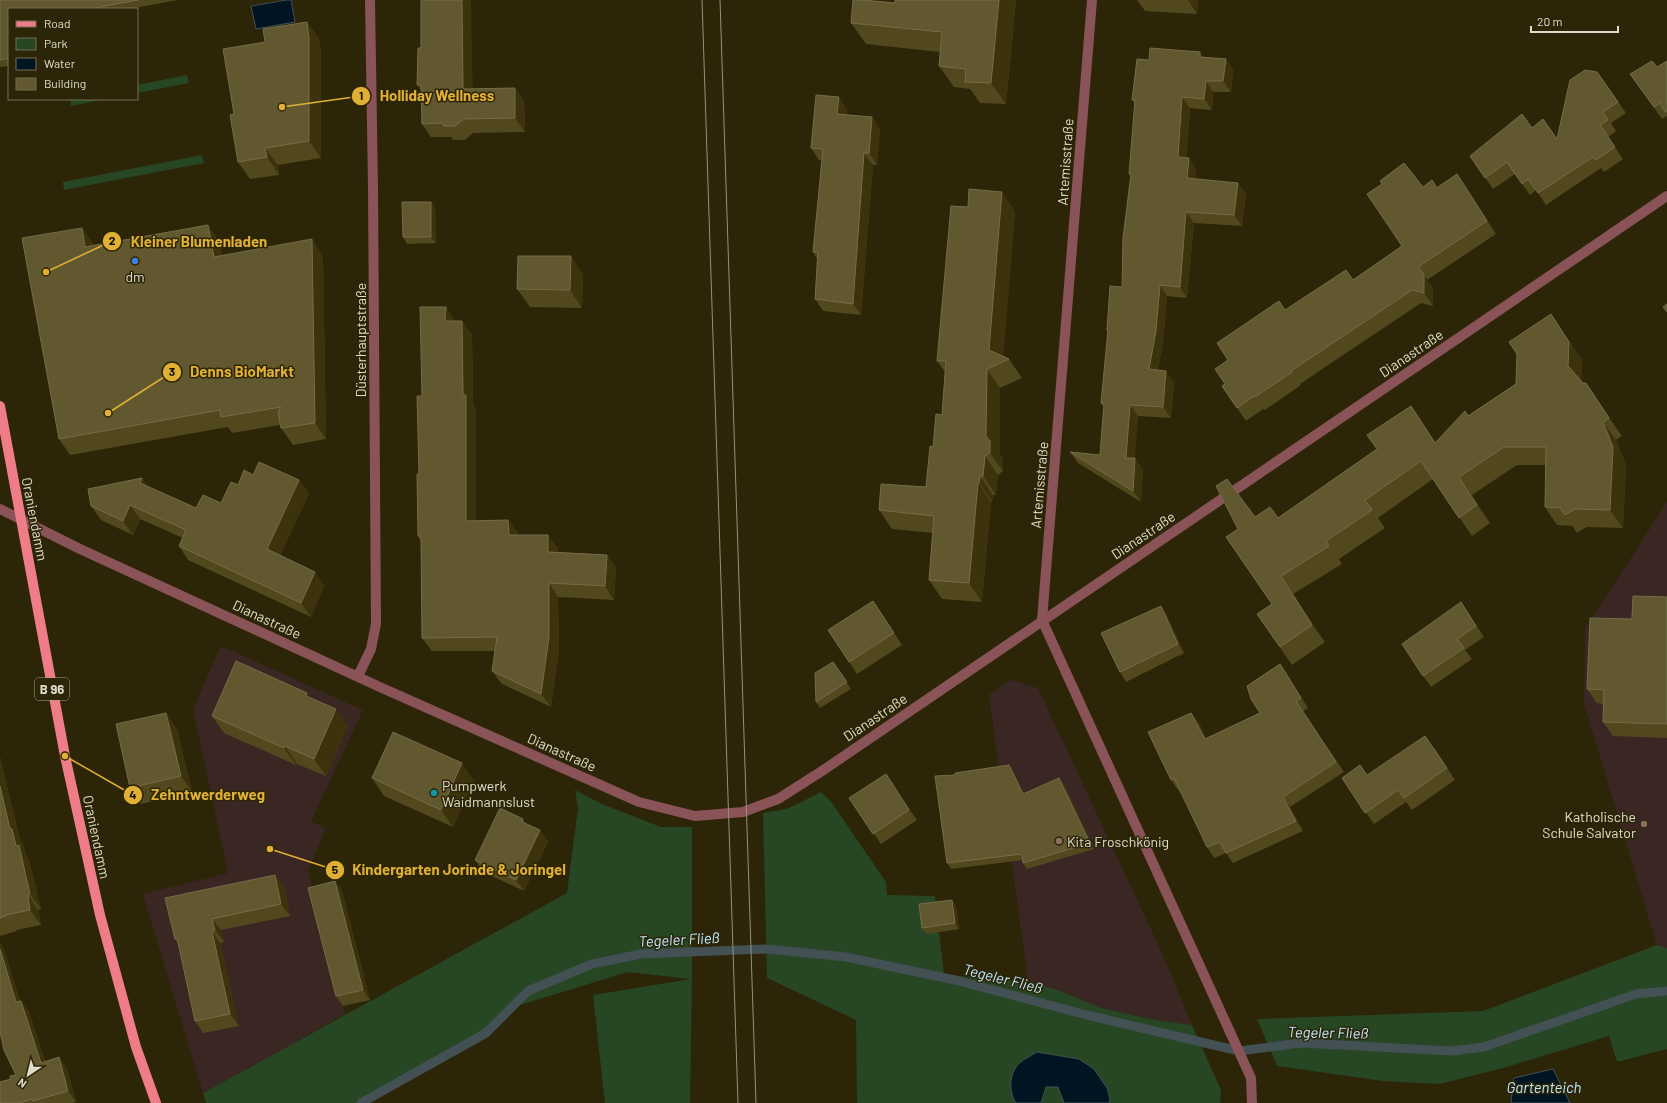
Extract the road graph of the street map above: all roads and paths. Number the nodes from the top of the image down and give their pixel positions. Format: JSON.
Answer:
{"nodes":[{"id":1,"x":370,"y":0,"type":"edge"},
{"id":2,"x":1092,"y":0,"type":"edge"},
{"id":3,"x":1667,"y":196,"type":"edge"},
{"id":4,"x":0,"y":406,"type":"edge"},
{"id":5,"x":0,"y":508,"type":"edge"},
{"id":6,"x":22,"y":521,"type":"junction"},
{"id":7,"x":1042,"y":620,"type":"junction"},
{"id":8,"x":358,"y":676,"type":"junction"},
{"id":9,"x":156,"y":1103,"type":"edge"},
{"id":10,"x":1252,"y":1103,"type":"edge"}],
"edges":[{"from":1,"to":8,"type":"street","name":"Düsterhauptstraße"},
{"from":2,"to":7,"type":"street","name":"Artemisstraße"},
{"from":3,"to":7,"type":"street","name":"Dianastraße"},
{"from":4,"to":6,"type":"main road","name":"Oraniendamm","number":"B 96"},
{"from":5,"to":6,"type":"street","name":"Dianastraße"},
{"from":6,"to":8,"type":"street","name":"Dianastraße"},
{"from":6,"to":9,"type":"main road","name":"Oraniendamm","number":"B 96"},
{"from":7,"to":8,"type":"street","name":"Dianastraße"},
{"from":7,"to":10,"type":"street","name":"Artemisstraße"}]}
